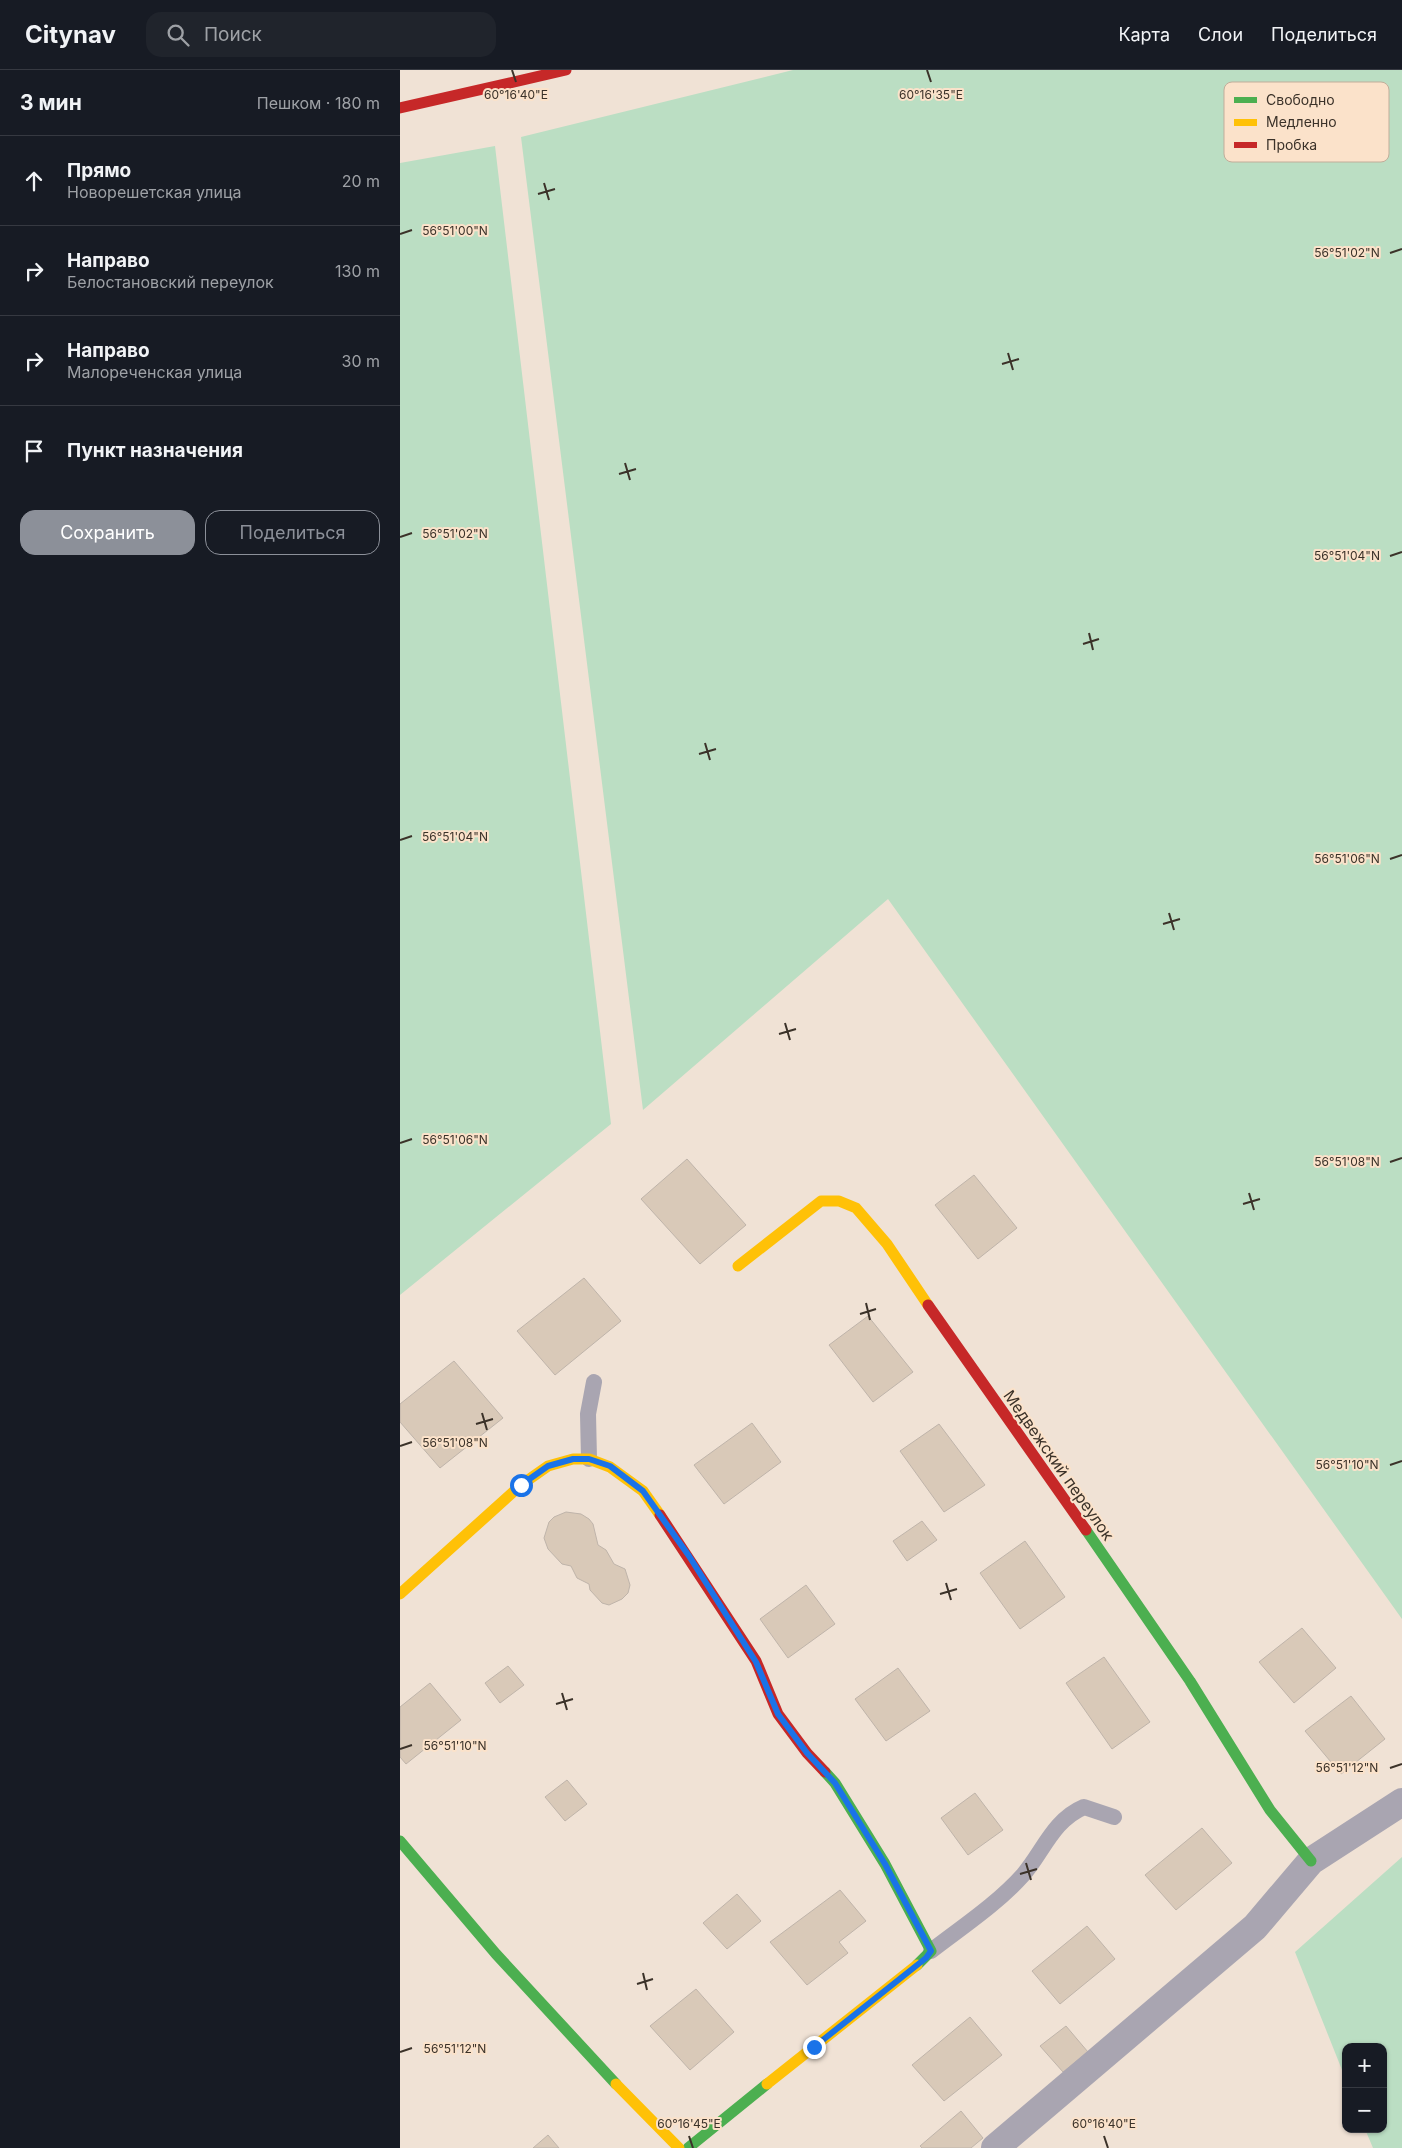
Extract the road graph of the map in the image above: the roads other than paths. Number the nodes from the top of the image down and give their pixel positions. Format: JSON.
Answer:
{"nodes":[{"id":1,"x":566,"y":70,"type":"edge"},
{"id":2,"x":400,"y":108,"type":"edge"},
{"id":3,"x":738,"y":1266,"type":"dead end"},
{"id":4,"x":594,"y":1382,"type":"dead end"},
{"id":5,"x":589,"y":1459,"type":"junction"},
{"id":6,"x":400,"y":1594,"type":"edge"},
{"id":7,"x":1402,"y":1802,"type":"edge"},
{"id":8,"x":1114,"y":1817,"type":"dead end"},
{"id":9,"x":400,"y":1841,"type":"edge"},
{"id":10,"x":1311,"y":1861,"type":"junction"},
{"id":11,"x":931,"y":1951,"type":"junction"},
{"id":12,"x":679,"y":2148,"type":"edge"},
{"id":13,"x":688,"y":2148,"type":"edge"},
{"id":14,"x":995,"y":2148,"type":"edge"}],
"edges":[{"from":1,"to":2,"type":"street"},
{"from":3,"to":10,"type":"street","name":"Медвежский переулок"},
{"from":4,"to":5,"type":"lane"},
{"from":5,"to":6,"type":"street"},
{"from":5,"to":11,"type":"street"},
{"from":7,"to":10,"type":"street"},
{"from":8,"to":11,"type":"lane"},
{"from":9,"to":12,"type":"street"},
{"from":10,"to":14,"type":"street"},
{"from":11,"to":13,"type":"street"}]}
